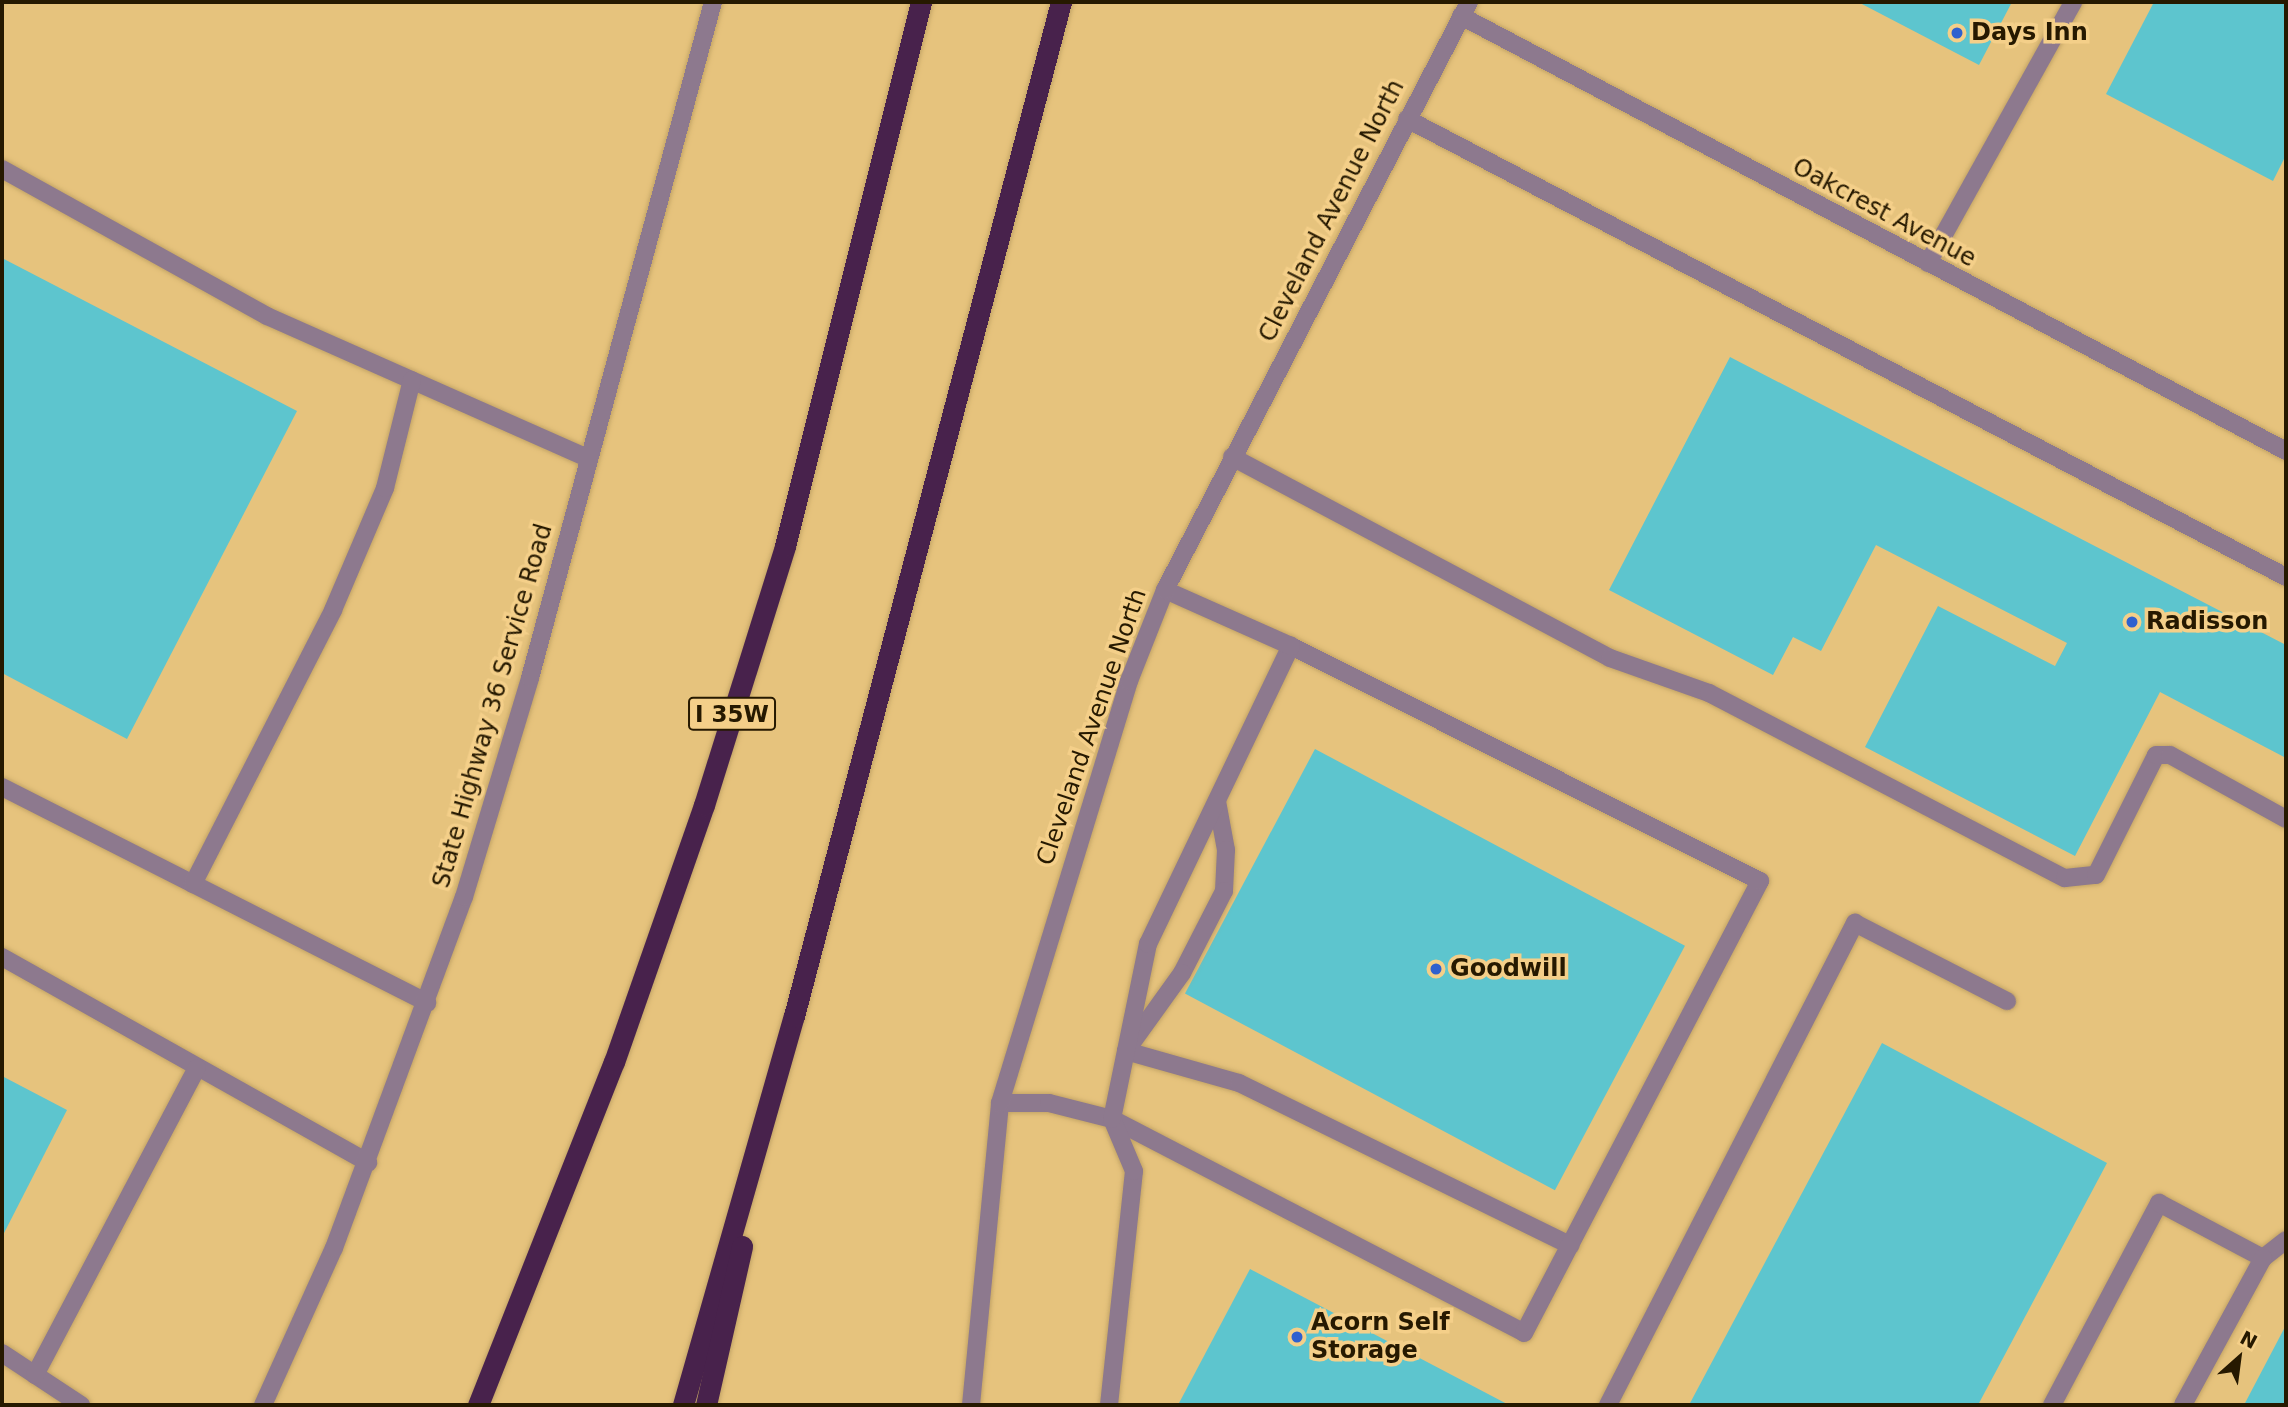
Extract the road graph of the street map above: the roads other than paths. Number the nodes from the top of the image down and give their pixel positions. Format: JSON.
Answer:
{"nodes":[{"id":1,"x":713,"y":2,"type":"edge"},
{"id":2,"x":921,"y":2,"type":"edge"},
{"id":3,"x":1060,"y":2,"type":"edge"},
{"id":4,"x":2073,"y":2,"type":"edge"},
{"id":5,"x":1465,"y":9,"type":"edge"},
{"id":6,"x":1407,"y":119,"type":"junction"},
{"id":7,"x":2,"y":169,"type":"edge"},
{"id":8,"x":1928,"y":264,"type":"junction"},
{"id":9,"x":412,"y":380,"type":"junction"},
{"id":10,"x":2286,"y":451,"type":"edge"},
{"id":11,"x":1232,"y":457,"type":"junction"},
{"id":12,"x":589,"y":459,"type":"junction"},
{"id":13,"x":2286,"y":577,"type":"edge"},
{"id":14,"x":1164,"y":590,"type":"junction"},
{"id":15,"x":1291,"y":646,"type":"junction"},
{"id":16,"x":2,"y":787,"type":"edge"},
{"id":17,"x":1217,"y":801,"type":"junction"},
{"id":18,"x":2286,"y":819,"type":"edge"},
{"id":19,"x":193,"y":884,"type":"junction"},
{"id":20,"x":2,"y":957,"type":"edge"},
{"id":21,"x":2007,"y":1001,"type":"dead end"},
{"id":22,"x":427,"y":1003,"type":"junction"},
{"id":23,"x":794,"y":1016,"type":"junction"},
{"id":24,"x":1126,"y":1051,"type":"junction"},
{"id":25,"x":197,"y":1068,"type":"junction"},
{"id":26,"x":1000,"y":1103,"type":"junction"},
{"id":27,"x":1112,"y":1119,"type":"junction"},
{"id":28,"x":368,"y":1162,"type":"junction"},
{"id":29,"x":2286,"y":1240,"type":"edge"},
{"id":30,"x":1570,"y":1245,"type":"junction"},
{"id":31,"x":2263,"y":1258,"type":"junction"},
{"id":32,"x":2,"y":1353,"type":"edge"},
{"id":33,"x":35,"y":1375,"type":"junction"},
{"id":34,"x":80,"y":1405,"type":"edge"},
{"id":35,"x":262,"y":1405,"type":"edge"},
{"id":36,"x":478,"y":1405,"type":"edge"},
{"id":37,"x":683,"y":1405,"type":"edge"},
{"id":38,"x":706,"y":1405,"type":"edge"},
{"id":39,"x":971,"y":1405,"type":"edge"},
{"id":40,"x":1109,"y":1405,"type":"edge"},
{"id":41,"x":1608,"y":1405,"type":"edge"},
{"id":42,"x":2052,"y":1405,"type":"edge"},
{"id":43,"x":2183,"y":1405,"type":"edge"}],
"edges":[{"from":1,"to":12,"type":"street","name":"State Highway 36 Service Road"},
{"from":2,"to":36,"type":"highway","number":"I 35W"},
{"from":3,"to":23,"type":"highway"},
{"from":4,"to":8,"type":"street"},
{"from":5,"to":6,"type":"street","name":"Cleveland Avenue North"},
{"from":5,"to":8,"type":"street","name":"Oakcrest Avenue"},
{"from":6,"to":11,"type":"street","name":"Cleveland Avenue North"},
{"from":6,"to":13,"type":"street"},
{"from":7,"to":9,"type":"street"},
{"from":8,"to":10,"type":"street","name":"Oakcrest Avenue"},
{"from":9,"to":12,"type":"street"},
{"from":9,"to":19,"type":"street"},
{"from":11,"to":14,"type":"street","name":"Cleveland Avenue North"},
{"from":11,"to":18,"type":"street"},
{"from":12,"to":22,"type":"street","name":"State Highway 36 Service Road"},
{"from":14,"to":15,"type":"street"},
{"from":14,"to":26,"type":"street","name":"Cleveland Avenue North"},
{"from":15,"to":17,"type":"street"},
{"from":15,"to":30,"type":"street"},
{"from":16,"to":19,"type":"street"},
{"from":17,"to":24,"type":"street"},
{"from":17,"to":24,"type":"street"},
{"from":19,"to":22,"type":"street"},
{"from":20,"to":25,"type":"street"},
{"from":21,"to":41,"type":"street"},
{"from":22,"to":28,"type":"street","name":"State Highway 36 Service Road"},
{"from":23,"to":37,"type":"highway"},
{"from":23,"to":38,"type":"highway"},
{"from":24,"to":27,"type":"street"},
{"from":24,"to":30,"type":"street"},
{"from":25,"to":28,"type":"street"},
{"from":25,"to":33,"type":"street"},
{"from":26,"to":27,"type":"street"},
{"from":26,"to":39,"type":"street","name":"Cleveland Avenue North"},
{"from":27,"to":30,"type":"street"},
{"from":27,"to":40,"type":"street"},
{"from":28,"to":35,"type":"street","name":"State Highway 36 Service Road"},
{"from":29,"to":31,"type":"street"},
{"from":31,"to":42,"type":"street"},
{"from":31,"to":43,"type":"street"},
{"from":32,"to":33,"type":"street"},
{"from":33,"to":34,"type":"street"}]}
